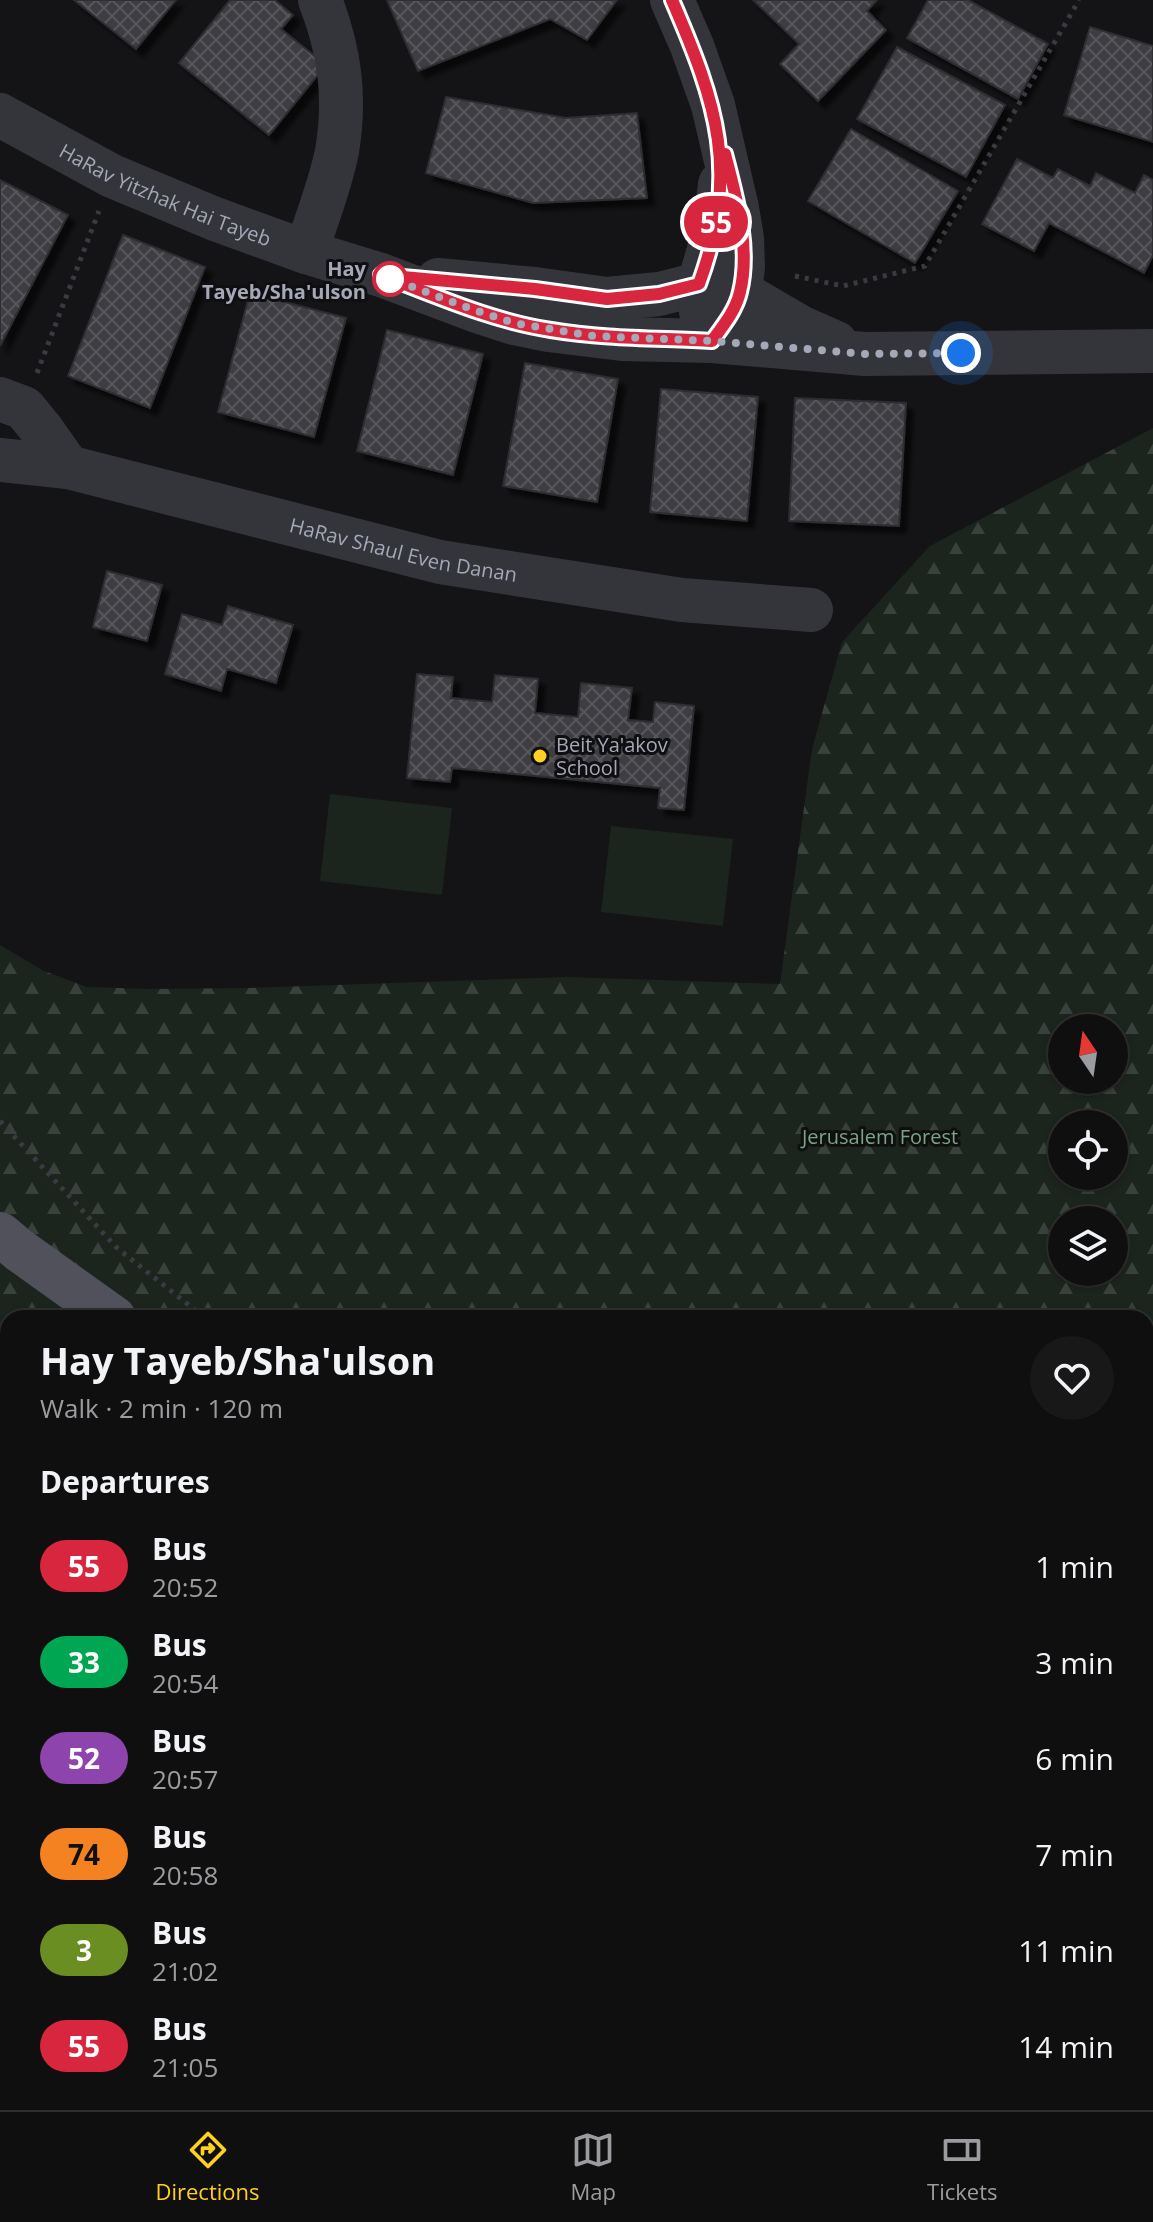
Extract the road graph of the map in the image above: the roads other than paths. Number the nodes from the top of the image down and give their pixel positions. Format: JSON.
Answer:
{"nodes":[{"id":1,"x":320,"y":0,"type":"edge"},
{"id":2,"x":672,"y":0,"type":"edge"},
{"id":3,"x":0,"y":115,"type":"edge"},
{"id":4,"x":306,"y":252,"type":"junction"},
{"id":5,"x":381,"y":275,"type":"junction"},
{"id":6,"x":720,"y":288,"type":"junction"},
{"id":7,"x":712,"y":341,"type":"junction"},
{"id":8,"x":1153,"y":351,"type":"edge"},
{"id":9,"x":865,"y":354,"type":"junction"},
{"id":10,"x":12,"y":404,"type":"edge"},
{"id":11,"x":0,"y":460,"type":"edge"},
{"id":12,"x":68,"y":467,"type":"junction"},
{"id":13,"x":811,"y":610,"type":"dead end"},
{"id":14,"x":0,"y":1234,"type":"edge"},
{"id":15,"x":103,"y":1310,"type":"edge"}],
"edges":[{"from":1,"to":4,"type":"street"},
{"from":2,"to":6,"type":"street"},
{"from":3,"to":4,"type":"street","name":"HaRav Yitzhak Hai Tayeb"},
{"from":4,"to":5,"type":"street","name":"HaRav Yitzhak Hai Tayeb"},
{"from":5,"to":6,"type":"street","name":"HaRav Yitzhak Hai Tayeb"},
{"from":5,"to":7,"type":"street","name":"HaRav Yitzhak Hai Tayeb"},
{"from":6,"to":7,"type":"street"},
{"from":6,"to":9,"type":"street"},
{"from":7,"to":9,"type":"street","name":"HaRav Yitzhak Hai Tayeb"},
{"from":8,"to":9,"type":"street","name":"HaRav Yitzhak Hai Tayeb"},
{"from":10,"to":12,"type":"street"},
{"from":11,"to":12,"type":"street","name":"HaRav Shaul Even Danan"},
{"from":12,"to":13,"type":"street","name":"HaRav Shaul Even Danan"},
{"from":14,"to":15,"type":"main road"}]}
